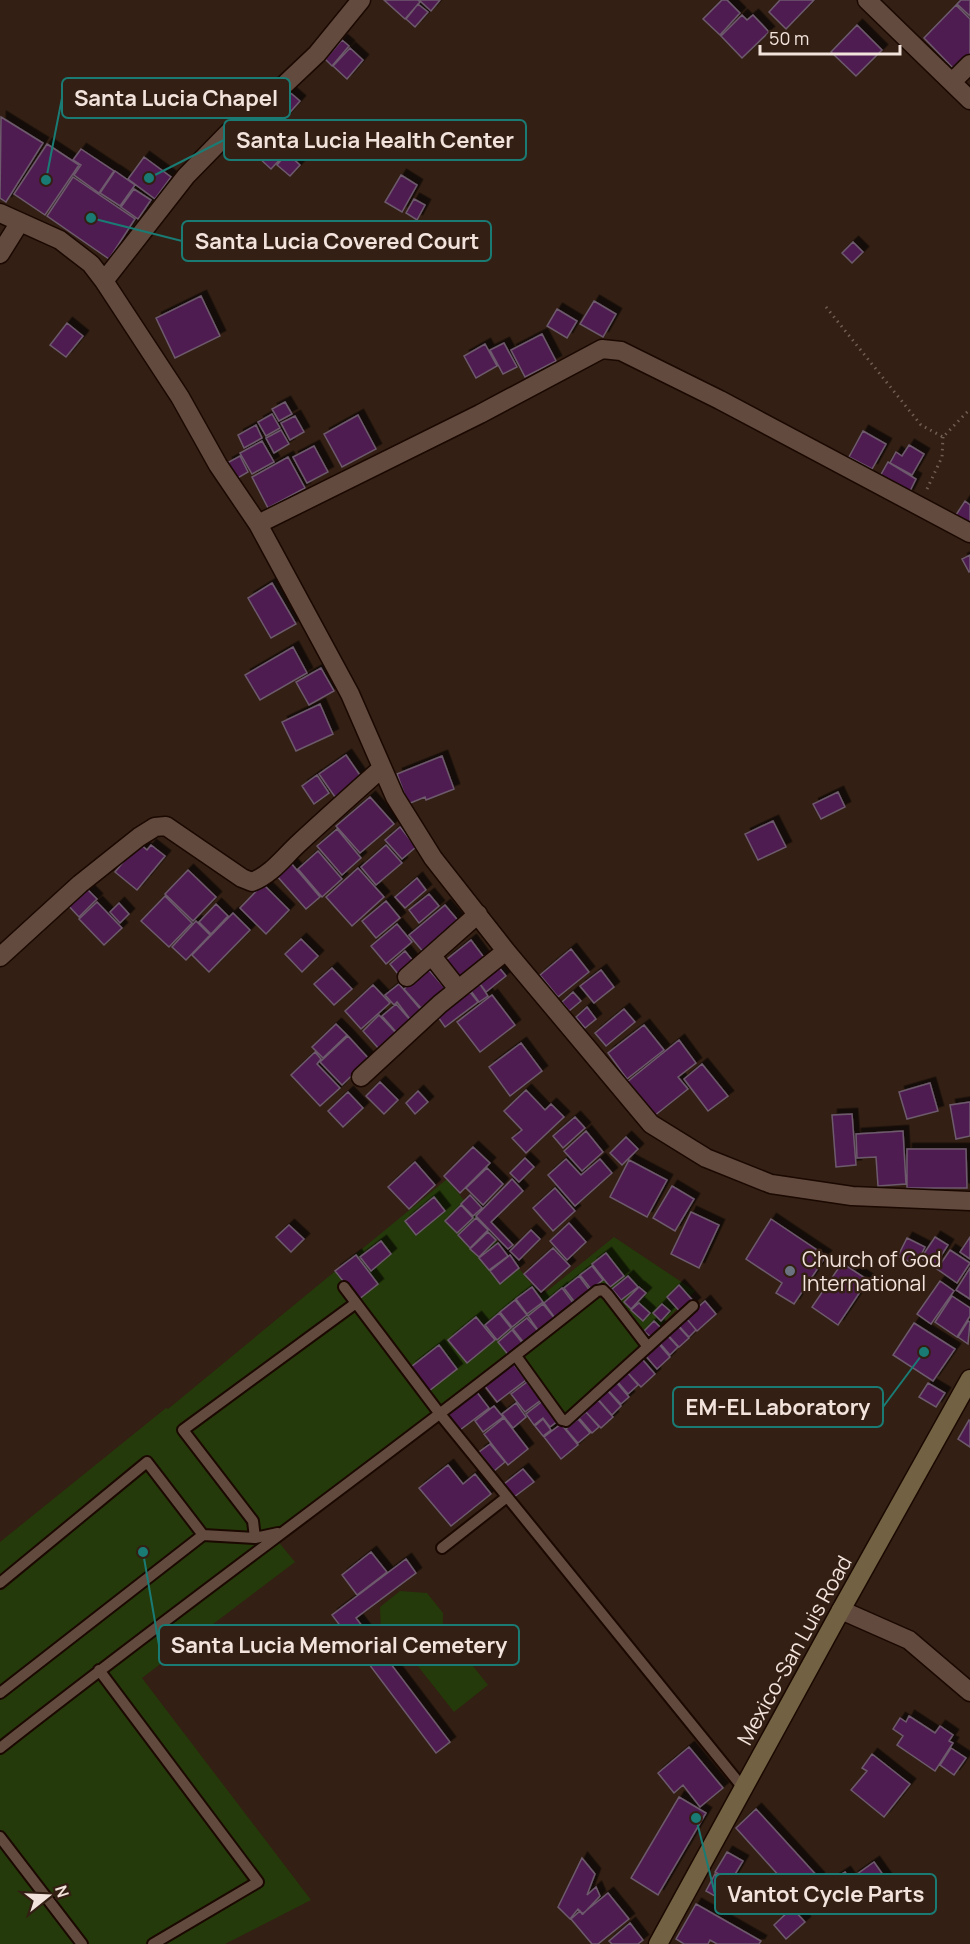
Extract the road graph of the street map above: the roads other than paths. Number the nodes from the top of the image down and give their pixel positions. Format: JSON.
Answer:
{"nodes":[{"id":1,"x":361,"y":0,"type":"edge"},
{"id":2,"x":867,"y":0,"type":"edge"},
{"id":3,"x":970,"y":64,"type":"edge"},
{"id":4,"x":952,"y":82,"type":"junction"},
{"id":5,"x":970,"y":99,"type":"edge"},
{"id":6,"x":0,"y":213,"type":"edge"},
{"id":7,"x":21,"y":222,"type":"junction"},
{"id":8,"x":0,"y":254,"type":"edge"},
{"id":9,"x":104,"y":280,"type":"junction"},
{"id":10,"x":258,"y":524,"type":"junction"},
{"id":11,"x":970,"y":533,"type":"edge"},
{"id":12,"x":382,"y":768,"type":"junction"},
{"id":13,"x":478,"y":914,"type":"junction"},
{"id":14,"x":506,"y":951,"type":"junction"},
{"id":15,"x":432,"y":956,"type":"junction"},
{"id":16,"x":0,"y":957,"type":"edge"},
{"id":17,"x":407,"y":976,"type":"dead end"},
{"id":18,"x":458,"y":989,"type":"junction"},
{"id":19,"x":361,"y":1077,"type":"dead end"},
{"id":20,"x":970,"y":1201,"type":"edge"},
{"id":21,"x":344,"y":1287,"type":"dead end"},
{"id":22,"x":356,"y":1303,"type":"junction"},
{"id":23,"x":693,"y":1306,"type":"dead end"},
{"id":24,"x":648,"y":1347,"type":"junction"},
{"id":25,"x":516,"y":1356,"type":"junction"},
{"id":26,"x":970,"y":1379,"type":"edge"},
{"id":27,"x":440,"y":1414,"type":"junction"},
{"id":28,"x":507,"y":1497,"type":"junction"},
{"id":29,"x":282,"y":1532,"type":"junction"},
{"id":30,"x":203,"y":1535,"type":"junction"},
{"id":31,"x":255,"y":1538,"type":"junction"},
{"id":32,"x":442,"y":1548,"type":"dead end"},
{"id":33,"x":0,"y":1583,"type":"edge"},
{"id":34,"x":841,"y":1610,"type":"junction"},
{"id":35,"x":99,"y":1670,"type":"junction"},
{"id":36,"x":970,"y":1692,"type":"edge"},
{"id":37,"x":0,"y":1693,"type":"edge"},
{"id":38,"x":0,"y":1748,"type":"edge"},
{"id":39,"x":744,"y":1789,"type":"junction"},
{"id":40,"x":0,"y":1837,"type":"edge"},
{"id":41,"x":82,"y":1944,"type":"edge"},
{"id":42,"x":153,"y":1944,"type":"edge"},
{"id":43,"x":658,"y":1944,"type":"edge"}],
"edges":[{"from":1,"to":9,"type":"street"},
{"from":2,"to":4,"type":"street"},
{"from":3,"to":4,"type":"street"},
{"from":4,"to":5,"type":"street"},
{"from":6,"to":7,"type":"street"},
{"from":7,"to":8,"type":"street"},
{"from":7,"to":9,"type":"street"},
{"from":9,"to":10,"type":"street"},
{"from":10,"to":11,"type":"street"},
{"from":10,"to":12,"type":"street"},
{"from":12,"to":13,"type":"street"},
{"from":12,"to":16,"type":"street"},
{"from":13,"to":14,"type":"street"},
{"from":13,"to":15,"type":"street"},
{"from":14,"to":18,"type":"street"},
{"from":14,"to":20,"type":"street"},
{"from":15,"to":17,"type":"street"},
{"from":15,"to":18,"type":"street"},
{"from":18,"to":19,"type":"street"},
{"from":21,"to":22,"type":"lane"},
{"from":22,"to":27,"type":"lane"},
{"from":22,"to":31,"type":"lane"},
{"from":23,"to":24,"type":"lane"},
{"from":24,"to":25,"type":"lane"},
{"from":24,"to":25,"type":"lane"},
{"from":25,"to":27,"type":"lane"},
{"from":26,"to":34,"type":"main road","name":"Mexico-San Luis Road"},
{"from":27,"to":28,"type":"lane"},
{"from":27,"to":29,"type":"lane"},
{"from":28,"to":32,"type":"lane"},
{"from":28,"to":39,"type":"lane"},
{"from":29,"to":31,"type":"lane"},
{"from":29,"to":35,"type":"lane"},
{"from":30,"to":31,"type":"lane"},
{"from":30,"to":33,"type":"lane"},
{"from":30,"to":37,"type":"lane"},
{"from":34,"to":36,"type":"street"},
{"from":34,"to":39,"type":"main road","name":"Mexico-San Luis Road"},
{"from":35,"to":38,"type":"lane"},
{"from":35,"to":42,"type":"lane"},
{"from":39,"to":43,"type":"main road","name":"Mexico-San Luis Road"},
{"from":40,"to":41,"type":"lane"}]}
